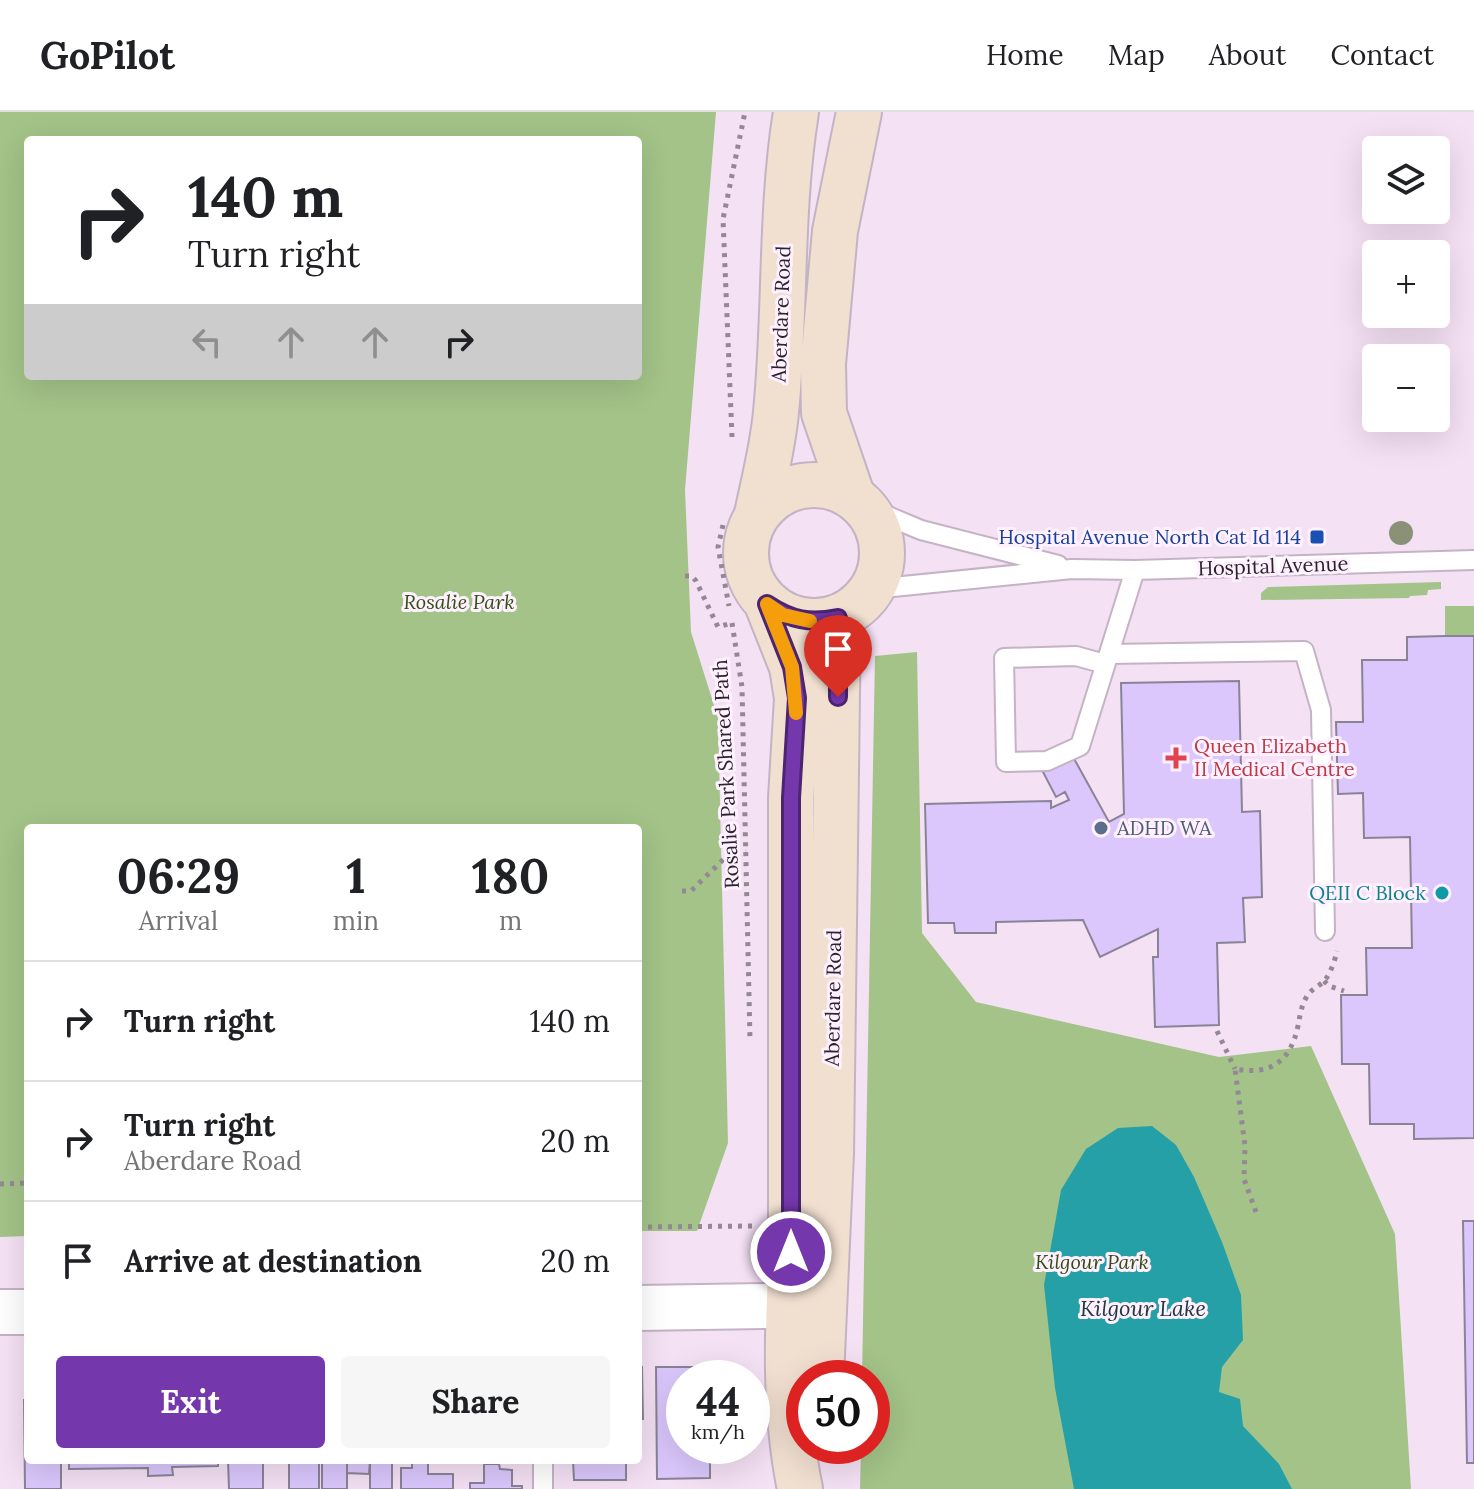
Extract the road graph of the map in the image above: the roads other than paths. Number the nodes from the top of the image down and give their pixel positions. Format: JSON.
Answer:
{"nodes":[{"id":1,"x":796,"y":112,"type":"edge"},
{"id":2,"x":859,"y":112,"type":"edge"},
{"id":3,"x":858,"y":501,"type":"junction"},
{"id":4,"x":740,"y":517,"type":"junction"},
{"id":5,"x":1474,"y":560,"type":"edge"},
{"id":6,"x":1072,"y":569,"type":"junction"},
{"id":7,"x":1135,"y":570,"type":"junction"},
{"id":8,"x":873,"y":589,"type":"junction"},
{"id":9,"x":750,"y":614,"type":"junction"},
{"id":10,"x":838,"y":618,"type":"junction"},
{"id":11,"x":1107,"y":659,"type":"junction"},
{"id":12,"x":1325,"y":931,"type":"dead end"},
{"id":13,"x":806,"y":1306,"type":"junction"},
{"id":14,"x":642,"y":1308,"type":"edge"},
{"id":15,"x":0,"y":1312,"type":"edge"},
{"id":16,"x":24,"y":1312,"type":"edge"},
{"id":17,"x":817,"y":1360,"type":"edge"},
{"id":18,"x":543,"y":1464,"type":"edge"},
{"id":19,"x":814,"y":1464,"type":"edge"},
{"id":20,"x":543,"y":1489,"type":"edge"},
{"id":21,"x":800,"y":1489,"type":"edge"},
{"id":22,"x":809,"y":1489,"type":"edge"}],
"edges":[{"from":1,"to":4,"type":"main road","name":"Aberdare Road"},
{"from":2,"to":3,"type":"main road"},
{"from":3,"to":4,"type":"main road"},
{"from":3,"to":6,"type":"lane","name":"Hospital Avenue"},
{"from":3,"to":8,"type":"main road"},
{"from":4,"to":9,"type":"main road"},
{"from":5,"to":7,"type":"lane","name":"Hospital Avenue"},
{"from":6,"to":7,"type":"lane","name":"Hospital Avenue"},
{"from":6,"to":8,"type":"lane","name":"Hospital Avenue"},
{"from":7,"to":11,"type":"lane"},
{"from":8,"to":10,"type":"main road"},
{"from":9,"to":10,"type":"main road"},
{"from":9,"to":13,"type":"main road","name":"Aberdare Road"},
{"from":10,"to":13,"type":"main road","name":"Aberdare Road"},
{"from":11,"to":11,"type":"lane"},
{"from":11,"to":12,"type":"lane"},
{"from":13,"to":14,"type":"street"},
{"from":13,"to":17,"type":"main road","name":"Aberdare Road"},
{"from":13,"to":21,"type":"main road","name":"Aberdare Road"},
{"from":15,"to":16,"type":"street"},
{"from":18,"to":20,"type":"lane"},
{"from":19,"to":22,"type":"main road"}]}
